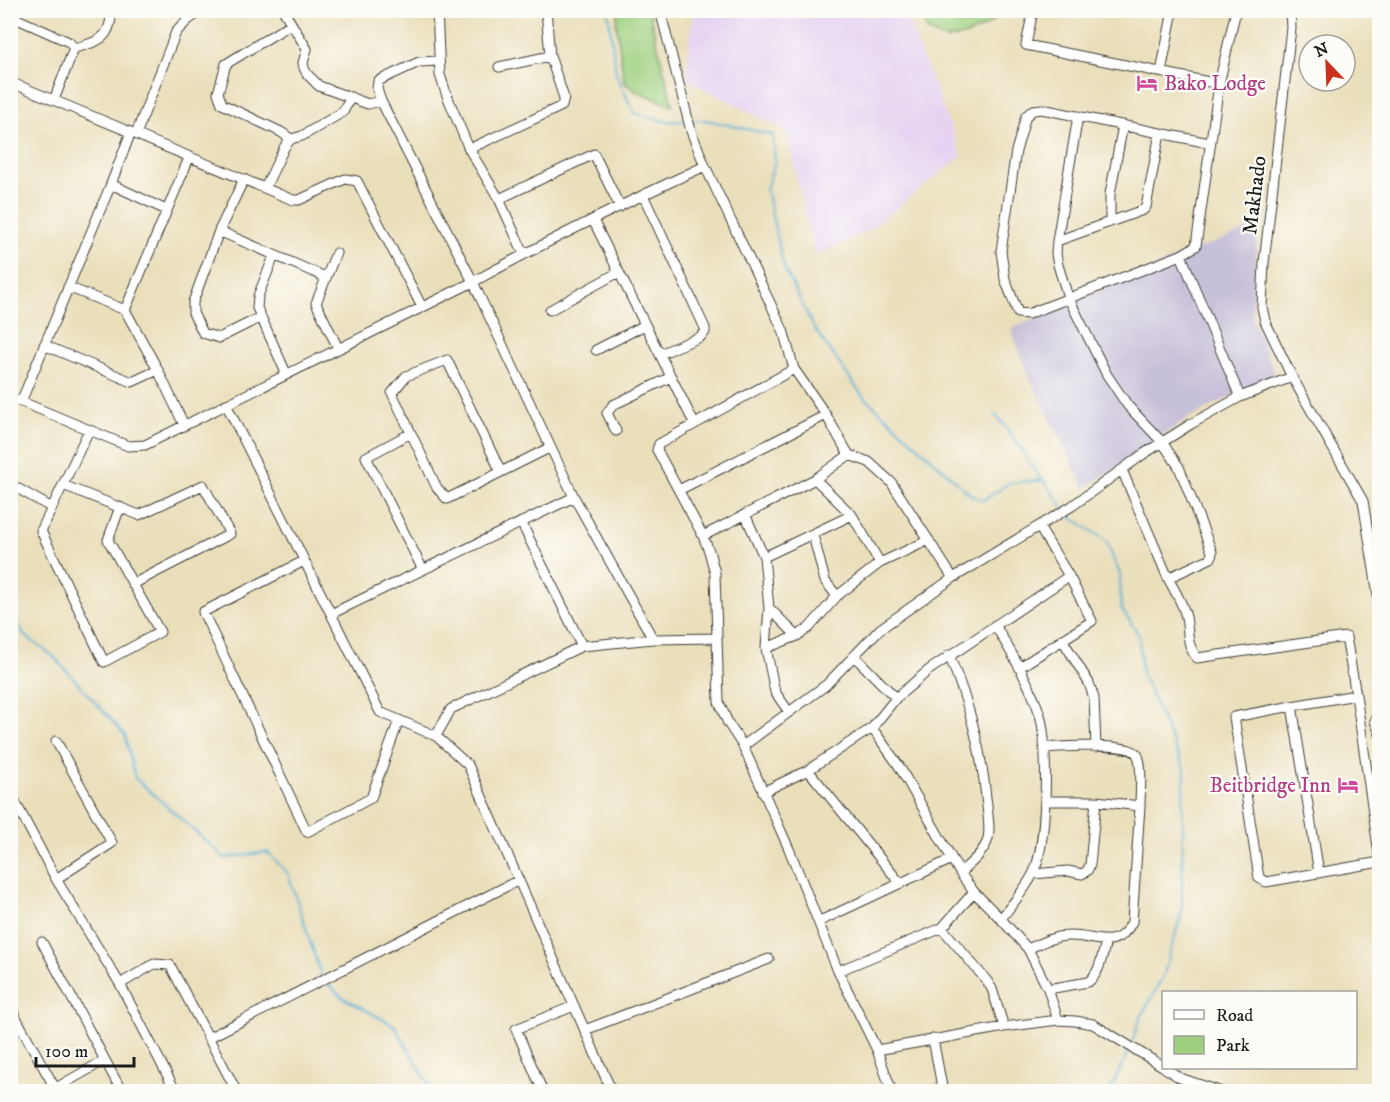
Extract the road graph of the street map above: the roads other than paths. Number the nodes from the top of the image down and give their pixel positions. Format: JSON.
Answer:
{"nodes":[{"id":1,"x":203,"y":10,"type":"edge"},
{"id":2,"x":283,"y":10,"type":"edge"},
{"id":3,"x":437,"y":10,"type":"edge"},
{"id":4,"x":546,"y":10,"type":"edge"},
{"id":5,"x":660,"y":10,"type":"edge"},
{"id":6,"x":1033,"y":10,"type":"edge"},
{"id":7,"x":1236,"y":10,"type":"edge"},
{"id":8,"x":1290,"y":10,"type":"edge"},
{"id":9,"x":1173,"y":11,"type":"edge"},
{"id":10,"x":16,"y":14,"type":"edge"},
{"id":11,"x":111,"y":14,"type":"dead end"},
{"id":12,"x":291,"y":24,"type":"junction"},
{"id":13,"x":10,"y":28,"type":"edge"},
{"id":14,"x":74,"y":48,"type":"junction"},
{"id":15,"x":550,"y":56,"type":"junction"},
{"id":16,"x":440,"y":61,"type":"junction"},
{"id":17,"x":499,"y":67,"type":"dead end"},
{"id":18,"x":1161,"y":72,"type":"junction"},
{"id":19,"x":10,"y":82,"type":"edge"},
{"id":20,"x":1219,"y":84,"type":"junction"},
{"id":21,"x":351,"y":97,"type":"junction"},
{"id":22,"x":54,"y":100,"type":"junction"},
{"id":23,"x":381,"y":101,"type":"junction"},
{"id":24,"x":1078,"y":116,"type":"junction"},
{"id":25,"x":1123,"y":125,"type":"junction"},
{"id":26,"x":133,"y":133,"type":"junction"},
{"id":27,"x":1160,"y":133,"type":"junction"},
{"id":28,"x":291,"y":139,"type":"junction"},
{"id":29,"x":1209,"y":143,"type":"junction"},
{"id":30,"x":470,"y":149,"type":"junction"},
{"id":31,"x":189,"y":158,"type":"junction"},
{"id":32,"x":705,"y":166,"type":"junction"},
{"id":33,"x":244,"y":179,"type":"junction"},
{"id":34,"x":111,"y":184,"type":"junction"},
{"id":35,"x":265,"y":188,"type":"junction"},
{"id":36,"x":643,"y":195,"type":"junction"},
{"id":37,"x":499,"y":199,"type":"junction"},
{"id":38,"x":620,"y":207,"type":"junction"},
{"id":39,"x":166,"y":210,"type":"junction"},
{"id":40,"x":593,"y":220,"type":"junction"},
{"id":41,"x":1110,"y":222,"type":"junction"},
{"id":42,"x":219,"y":231,"type":"junction"},
{"id":43,"x":1057,"y":241,"type":"junction"},
{"id":44,"x":336,"y":253,"type":"dead end"},
{"id":45,"x":524,"y":254,"type":"junction"},
{"id":46,"x":1181,"y":255,"type":"junction"},
{"id":47,"x":274,"y":256,"type":"junction"},
{"id":48,"x":619,"y":272,"type":"junction"},
{"id":49,"x":325,"y":277,"type":"junction"},
{"id":50,"x":473,"y":282,"type":"junction"},
{"id":51,"x":68,"y":287,"type":"junction"},
{"id":52,"x":1068,"y":297,"type":"junction"},
{"id":53,"x":422,"y":307,"type":"junction"},
{"id":54,"x":125,"y":310,"type":"junction"},
{"id":55,"x":550,"y":310,"type":"dead end"},
{"id":56,"x":261,"y":317,"type":"junction"},
{"id":57,"x":645,"y":325,"type":"junction"},
{"id":58,"x":44,"y":345,"type":"junction"},
{"id":59,"x":338,"y":348,"type":"junction"},
{"id":60,"x":596,"y":350,"type":"dead end"},
{"id":61,"x":660,"y":354,"type":"junction"},
{"id":62,"x":794,"y":369,"type":"junction"},
{"id":63,"x":158,"y":370,"type":"junction"},
{"id":64,"x":286,"y":373,"type":"junction"},
{"id":65,"x":1293,"y":377,"type":"junction"},
{"id":66,"x":671,"y":378,"type":"junction"},
{"id":67,"x":10,"y":397,"type":"edge"},
{"id":68,"x":1240,"y":397,"type":"junction"},
{"id":69,"x":21,"y":402,"type":"junction"},
{"id":70,"x":226,"y":404,"type":"junction"},
{"id":71,"x":826,"y":415,"type":"junction"},
{"id":72,"x":694,"y":423,"type":"junction"},
{"id":73,"x":184,"y":425,"type":"junction"},
{"id":74,"x":89,"y":430,"type":"junction"},
{"id":75,"x":616,"y":431,"type":"dead end"},
{"id":76,"x":411,"y":433,"type":"junction"},
{"id":77,"x":1162,"y":442,"type":"junction"},
{"id":78,"x":549,"y":448,"type":"junction"},
{"id":79,"x":849,"y":455,"type":"junction"},
{"id":80,"x":1122,"y":470,"type":"junction"},
{"id":81,"x":501,"y":472,"type":"junction"},
{"id":82,"x":815,"y":479,"type":"junction"},
{"id":83,"x":10,"y":484,"type":"edge"},
{"id":84,"x":63,"y":484,"type":"junction"},
{"id":85,"x":679,"y":490,"type":"junction"},
{"id":86,"x":574,"y":497,"type":"junction"},
{"id":87,"x":52,"y":507,"type":"junction"},
{"id":88,"x":120,"y":507,"type":"junction"},
{"id":89,"x":746,"y":514,"type":"junction"},
{"id":90,"x":852,"y":515,"type":"junction"},
{"id":91,"x":521,"y":522,"type":"junction"},
{"id":92,"x":1043,"y":524,"type":"junction"},
{"id":93,"x":813,"y":535,"type":"junction"},
{"id":94,"x":703,"y":536,"type":"junction"},
{"id":95,"x":928,"y":540,"type":"junction"},
{"id":96,"x":764,"y":557,"type":"junction"},
{"id":97,"x":304,"y":561,"type":"junction"},
{"id":98,"x":880,"y":563,"type":"junction"},
{"id":99,"x":423,"y":570,"type":"junction"},
{"id":100,"x":1069,"y":576,"type":"junction"},
{"id":101,"x":953,"y":578,"type":"junction"},
{"id":102,"x":1168,"y":578,"type":"junction"},
{"id":103,"x":133,"y":584,"type":"junction"},
{"id":104,"x":837,"y":596,"type":"junction"},
{"id":105,"x":1380,"y":607,"type":"edge"},
{"id":106,"x":769,"y":608,"type":"junction"},
{"id":107,"x":331,"y":614,"type":"junction"},
{"id":108,"x":995,"y":625,"type":"junction"},
{"id":109,"x":797,"y":636,"type":"junction"},
{"id":110,"x":716,"y":638,"type":"junction"},
{"id":111,"x":653,"y":639,"type":"junction"},
{"id":112,"x":1062,"y":639,"type":"junction"},
{"id":113,"x":582,"y":646,"type":"junction"},
{"id":114,"x":766,"y":648,"type":"junction"},
{"id":115,"x":949,"y":655,"type":"junction"},
{"id":116,"x":855,"y":657,"type":"junction"},
{"id":117,"x":1020,"y":667,"type":"junction"},
{"id":118,"x":1356,"y":695,"type":"junction"},
{"id":119,"x":896,"y":698,"type":"junction"},
{"id":120,"x":1292,"y":706,"type":"junction"},
{"id":121,"x":1380,"y":711,"type":"edge"},
{"id":122,"x":789,"y":712,"type":"junction"},
{"id":123,"x":399,"y":720,"type":"junction"},
{"id":124,"x":1361,"y":727,"type":"junction"},
{"id":125,"x":872,"y":728,"type":"junction"},
{"id":126,"x":1377,"y":730,"type":"edge"},
{"id":127,"x":436,"y":736,"type":"junction"},
{"id":128,"x":56,"y":741,"type":"dead end"},
{"id":129,"x":743,"y":746,"type":"junction"},
{"id":130,"x":1096,"y":747,"type":"junction"},
{"id":131,"x":1044,"y":748,"type":"junction"},
{"id":132,"x":808,"y":770,"type":"junction"},
{"id":133,"x":10,"y":792,"type":"edge"},
{"id":134,"x":762,"y":792,"type":"junction"},
{"id":135,"x":1045,"y":801,"type":"junction"},
{"id":136,"x":1096,"y":801,"type":"junction"},
{"id":137,"x":1140,"y":806,"type":"junction"},
{"id":138,"x":952,"y":859,"type":"junction"},
{"id":139,"x":1380,"y":861,"type":"edge"},
{"id":140,"x":960,"y":873,"type":"junction"},
{"id":141,"x":1319,"y":873,"type":"junction"},
{"id":142,"x":1033,"y":874,"type":"junction"},
{"id":143,"x":57,"y":879,"type":"junction"},
{"id":144,"x":519,"y":880,"type":"junction"},
{"id":145,"x":900,"y":883,"type":"junction"},
{"id":146,"x":974,"y":892,"type":"junction"},
{"id":147,"x":1001,"y":919,"type":"junction"},
{"id":148,"x":820,"y":921,"type":"junction"},
{"id":149,"x":942,"y":928,"type":"junction"},
{"id":150,"x":42,"y":942,"type":"dead end"},
{"id":151,"x":1107,"y":942,"type":"junction"},
{"id":152,"x":1028,"y":950,"type":"junction"},
{"id":153,"x":769,"y":959,"type":"dead end"},
{"id":154,"x":838,"y":971,"type":"junction"},
{"id":155,"x":120,"y":984,"type":"junction"},
{"id":156,"x":1048,"y":989,"type":"junction"},
{"id":157,"x":574,"y":1006,"type":"junction"},
{"id":158,"x":10,"y":1007,"type":"edge"},
{"id":159,"x":1059,"y":1020,"type":"junction"},
{"id":160,"x":1004,"y":1027,"type":"junction"},
{"id":161,"x":585,"y":1030,"type":"junction"},
{"id":162,"x":208,"y":1038,"type":"junction"},
{"id":163,"x":933,"y":1039,"type":"junction"},
{"id":164,"x":877,"y":1050,"type":"junction"},
{"id":165,"x":105,"y":1060,"type":"junction"},
{"id":166,"x":1162,"y":1066,"type":"edge"},
{"id":167,"x":1167,"y":1069,"type":"edge"},
{"id":168,"x":52,"y":1090,"type":"edge"},
{"id":169,"x":122,"y":1092,"type":"edge"},
{"id":170,"x":176,"y":1092,"type":"edge"},
{"id":171,"x":237,"y":1092,"type":"edge"},
{"id":172,"x":543,"y":1092,"type":"edge"},
{"id":173,"x":612,"y":1092,"type":"edge"},
{"id":174,"x":892,"y":1092,"type":"edge"},
{"id":175,"x":943,"y":1092,"type":"edge"},
{"id":176,"x":1222,"y":1092,"type":"edge"}],
"edges":[{"from":1,"to":26,"type":"street"},
{"from":2,"to":12,"type":"street"},
{"from":3,"to":16,"type":"street"},
{"from":4,"to":15,"type":"street"},
{"from":5,"to":32,"type":"street"},
{"from":6,"to":18,"type":"street"},
{"from":7,"to":20,"type":"street"},
{"from":8,"to":65,"type":"street","name":"Makhado"},
{"from":9,"to":18,"type":"street"},
{"from":10,"to":13,"type":"street"},
{"from":10,"to":14,"type":"street"},
{"from":11,"to":14,"type":"street"},
{"from":12,"to":21,"type":"street"},
{"from":12,"to":28,"type":"street"},
{"from":14,"to":22,"type":"street"},
{"from":15,"to":17,"type":"street"},
{"from":15,"to":30,"type":"street"},
{"from":16,"to":23,"type":"street"},
{"from":16,"to":30,"type":"street"},
{"from":18,"to":20,"type":"street"},
{"from":19,"to":22,"type":"street"},
{"from":20,"to":29,"type":"street"},
{"from":21,"to":23,"type":"street"},
{"from":21,"to":28,"type":"street"},
{"from":22,"to":26,"type":"street"},
{"from":23,"to":50,"type":"street"},
{"from":24,"to":25,"type":"street"},
{"from":24,"to":43,"type":"street"},
{"from":24,"to":52,"type":"street"},
{"from":25,"to":27,"type":"street"},
{"from":25,"to":41,"type":"street"},
{"from":26,"to":31,"type":"street"},
{"from":26,"to":34,"type":"street"},
{"from":27,"to":29,"type":"street"},
{"from":27,"to":41,"type":"street"},
{"from":28,"to":35,"type":"street"},
{"from":29,"to":46,"type":"street"},
{"from":30,"to":37,"type":"street"},
{"from":31,"to":33,"type":"street"},
{"from":31,"to":39,"type":"street"},
{"from":32,"to":36,"type":"street"},
{"from":32,"to":62,"type":"street"},
{"from":33,"to":35,"type":"street"},
{"from":33,"to":42,"type":"street"},
{"from":34,"to":39,"type":"street"},
{"from":34,"to":51,"type":"street"},
{"from":35,"to":53,"type":"street"},
{"from":36,"to":38,"type":"street"},
{"from":36,"to":61,"type":"street"},
{"from":37,"to":38,"type":"street"},
{"from":37,"to":45,"type":"street"},
{"from":38,"to":40,"type":"street"},
{"from":39,"to":54,"type":"street"},
{"from":40,"to":45,"type":"street"},
{"from":40,"to":48,"type":"street"},
{"from":41,"to":43,"type":"street"},
{"from":42,"to":47,"type":"street"},
{"from":42,"to":56,"type":"street"},
{"from":43,"to":52,"type":"street"},
{"from":44,"to":49,"type":"street"},
{"from":45,"to":50,"type":"street"},
{"from":46,"to":52,"type":"street"},
{"from":46,"to":68,"type":"street"},
{"from":47,"to":49,"type":"street"},
{"from":47,"to":56,"type":"street"},
{"from":48,"to":55,"type":"street"},
{"from":48,"to":57,"type":"street"},
{"from":49,"to":59,"type":"street"},
{"from":50,"to":53,"type":"street"},
{"from":50,"to":78,"type":"street"},
{"from":51,"to":54,"type":"street"},
{"from":51,"to":58,"type":"street"},
{"from":52,"to":77,"type":"street"},
{"from":53,"to":59,"type":"street"},
{"from":54,"to":63,"type":"street"},
{"from":56,"to":64,"type":"street"},
{"from":57,"to":60,"type":"street"},
{"from":57,"to":61,"type":"street"},
{"from":58,"to":63,"type":"street"},
{"from":58,"to":69,"type":"street"},
{"from":59,"to":64,"type":"street"},
{"from":61,"to":66,"type":"street"},
{"from":62,"to":71,"type":"street"},
{"from":62,"to":72,"type":"street"},
{"from":63,"to":73,"type":"street"},
{"from":64,"to":70,"type":"street"},
{"from":65,"to":68,"type":"street"},
{"from":65,"to":105,"type":"street","name":"Makhado"},
{"from":66,"to":72,"type":"street"},
{"from":66,"to":75,"type":"street"},
{"from":67,"to":69,"type":"street"},
{"from":68,"to":77,"type":"street"},
{"from":69,"to":74,"type":"street"},
{"from":70,"to":73,"type":"street"},
{"from":70,"to":97,"type":"street"},
{"from":71,"to":79,"type":"street"},
{"from":71,"to":85,"type":"street"},
{"from":72,"to":85,"type":"street"},
{"from":73,"to":74,"type":"street"},
{"from":74,"to":84,"type":"street"},
{"from":76,"to":81,"type":"street"},
{"from":76,"to":81,"type":"street"},
{"from":76,"to":99,"type":"street"},
{"from":77,"to":80,"type":"street"},
{"from":77,"to":102,"type":"street"},
{"from":78,"to":81,"type":"street"},
{"from":78,"to":86,"type":"street"},
{"from":79,"to":82,"type":"street"},
{"from":79,"to":95,"type":"street"},
{"from":80,"to":92,"type":"street"},
{"from":80,"to":102,"type":"street"},
{"from":82,"to":89,"type":"street"},
{"from":82,"to":90,"type":"street"},
{"from":83,"to":87,"type":"street"},
{"from":84,"to":87,"type":"street"},
{"from":84,"to":88,"type":"street"},
{"from":85,"to":94,"type":"street"},
{"from":86,"to":91,"type":"street"},
{"from":86,"to":111,"type":"street"},
{"from":87,"to":103,"type":"street"},
{"from":88,"to":103,"type":"street"},
{"from":88,"to":103,"type":"street"},
{"from":89,"to":94,"type":"street"},
{"from":89,"to":96,"type":"street"},
{"from":90,"to":93,"type":"street"},
{"from":90,"to":98,"type":"street"},
{"from":91,"to":99,"type":"street"},
{"from":91,"to":113,"type":"street"},
{"from":92,"to":100,"type":"street"},
{"from":92,"to":101,"type":"street"},
{"from":93,"to":96,"type":"street"},
{"from":93,"to":104,"type":"street"},
{"from":94,"to":110,"type":"street"},
{"from":95,"to":98,"type":"street"},
{"from":95,"to":101,"type":"street"},
{"from":96,"to":106,"type":"street"},
{"from":97,"to":107,"type":"street"},
{"from":97,"to":123,"type":"street"},
{"from":98,"to":104,"type":"street"},
{"from":99,"to":107,"type":"street"},
{"from":100,"to":108,"type":"street"},
{"from":100,"to":112,"type":"street"},
{"from":101,"to":116,"type":"street"},
{"from":102,"to":118,"type":"street"},
{"from":104,"to":109,"type":"street"},
{"from":106,"to":109,"type":"street"},
{"from":106,"to":114,"type":"street"},
{"from":107,"to":123,"type":"street"},
{"from":108,"to":115,"type":"street"},
{"from":108,"to":117,"type":"street"},
{"from":109,"to":114,"type":"street"},
{"from":110,"to":111,"type":"street"},
{"from":110,"to":129,"type":"street"},
{"from":111,"to":113,"type":"street"},
{"from":112,"to":117,"type":"street"},
{"from":112,"to":130,"type":"street"},
{"from":113,"to":127,"type":"street"},
{"from":114,"to":122,"type":"street"},
{"from":115,"to":119,"type":"street"},
{"from":115,"to":140,"type":"street"},
{"from":116,"to":119,"type":"street"},
{"from":116,"to":122,"type":"street"},
{"from":117,"to":131,"type":"street"},
{"from":118,"to":120,"type":"street"},
{"from":118,"to":124,"type":"street"},
{"from":119,"to":125,"type":"street"},
{"from":120,"to":141,"type":"street"},
{"from":120,"to":141,"type":"street"},
{"from":121,"to":126,"type":"street"},
{"from":122,"to":129,"type":"street"},
{"from":123,"to":127,"type":"street"},
{"from":124,"to":126,"type":"street"},
{"from":124,"to":139,"type":"street"},
{"from":125,"to":132,"type":"street"},
{"from":125,"to":138,"type":"street"},
{"from":127,"to":144,"type":"street"},
{"from":128,"to":143,"type":"street"},
{"from":129,"to":134,"type":"street"},
{"from":130,"to":131,"type":"street"},
{"from":130,"to":137,"type":"street"},
{"from":131,"to":135,"type":"street"},
{"from":132,"to":134,"type":"street"},
{"from":132,"to":145,"type":"street"},
{"from":133,"to":143,"type":"street"},
{"from":134,"to":148,"type":"street"},
{"from":135,"to":136,"type":"street"},
{"from":135,"to":142,"type":"street"},
{"from":136,"to":137,"type":"street"},
{"from":136,"to":142,"type":"street"},
{"from":137,"to":151,"type":"street"},
{"from":138,"to":140,"type":"street"},
{"from":138,"to":145,"type":"street"},
{"from":139,"to":141,"type":"street"},
{"from":140,"to":146,"type":"street"},
{"from":142,"to":147,"type":"street"},
{"from":143,"to":155,"type":"street"},
{"from":144,"to":157,"type":"street"},
{"from":144,"to":162,"type":"street"},
{"from":145,"to":148,"type":"street"},
{"from":146,"to":147,"type":"street"},
{"from":146,"to":149,"type":"street"},
{"from":147,"to":152,"type":"street"},
{"from":148,"to":154,"type":"street"},
{"from":149,"to":154,"type":"street"},
{"from":149,"to":160,"type":"street"},
{"from":150,"to":165,"type":"street"},
{"from":151,"to":152,"type":"street"},
{"from":151,"to":156,"type":"street"},
{"from":152,"to":156,"type":"street"},
{"from":153,"to":161,"type":"street"},
{"from":154,"to":164,"type":"street"},
{"from":155,"to":162,"type":"street"},
{"from":155,"to":170,"type":"street"},
{"from":156,"to":159,"type":"street"},
{"from":157,"to":161,"type":"street"},
{"from":157,"to":172,"type":"street"},
{"from":158,"to":168,"type":"street"},
{"from":159,"to":160,"type":"street"},
{"from":159,"to":166,"type":"street"},
{"from":160,"to":163,"type":"street"},
{"from":161,"to":173,"type":"street"},
{"from":162,"to":171,"type":"street"},
{"from":163,"to":164,"type":"street"},
{"from":163,"to":175,"type":"street"},
{"from":164,"to":174,"type":"street"},
{"from":165,"to":168,"type":"street"},
{"from":165,"to":169,"type":"street"},
{"from":167,"to":176,"type":"street"}]}
